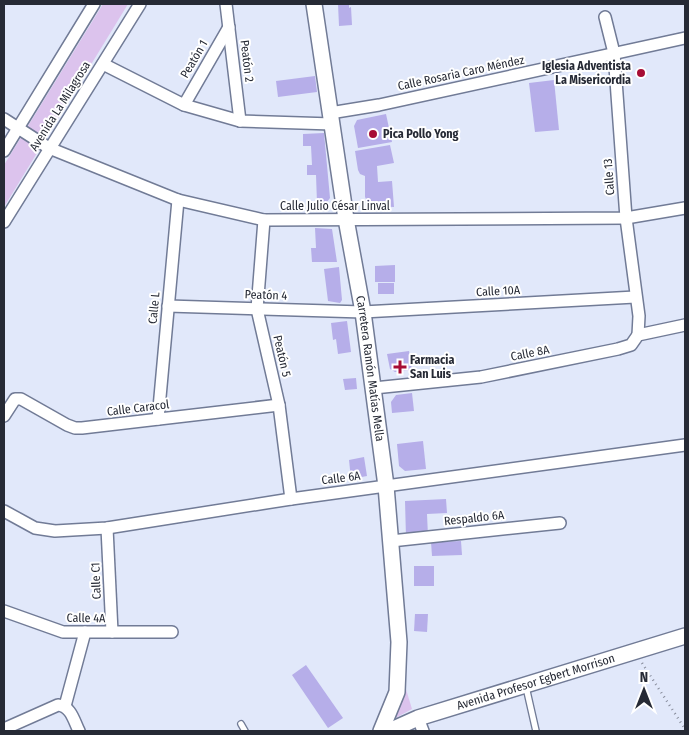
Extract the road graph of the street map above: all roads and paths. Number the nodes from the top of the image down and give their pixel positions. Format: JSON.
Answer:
{"nodes":[{"id":1,"x":94,"y":4,"type":"edge"},
{"id":2,"x":140,"y":4,"type":"edge"},
{"id":3,"x":226,"y":4,"type":"edge"},
{"id":4,"x":314,"y":4,"type":"edge"},
{"id":5,"x":605,"y":18,"type":"dead end"},
{"id":6,"x":229,"y":27,"type":"junction"},
{"id":7,"x":685,"y":38,"type":"edge"},
{"id":8,"x":614,"y":54,"type":"junction"},
{"id":9,"x":103,"y":64,"type":"junction"},
{"id":10,"x":184,"y":105,"type":"junction"},
{"id":11,"x":331,"y":118,"type":"junction"},
{"id":12,"x":4,"y":119,"type":"edge"},
{"id":13,"x":240,"y":121,"type":"junction"},
{"id":14,"x":18,"y":128,"type":"junction"},
{"id":15,"x":49,"y":148,"type":"junction"},
{"id":16,"x":4,"y":151,"type":"edge"},
{"id":17,"x":178,"y":200,"type":"junction"},
{"id":18,"x":685,"y":208,"type":"edge"},
{"id":19,"x":626,"y":218,"type":"junction"},
{"id":20,"x":346,"y":219,"type":"junction"},
{"id":21,"x":264,"y":220,"type":"junction"},
{"id":22,"x":4,"y":222,"type":"edge"},
{"id":23,"x":635,"y":297,"type":"junction"},
{"id":24,"x":168,"y":306,"type":"junction"},
{"id":25,"x":257,"y":309,"type":"junction"},
{"id":26,"x":363,"y":312,"type":"junction"},
{"id":27,"x":685,"y":325,"type":"edge"},
{"id":28,"x":638,"y":335,"type":"junction"},
{"id":29,"x":374,"y":388,"type":"junction"},
{"id":30,"x":279,"y":405,"type":"junction"},
{"id":31,"x":4,"y":416,"type":"edge"},
{"id":32,"x":158,"y":419,"type":"junction"},
{"id":33,"x":685,"y":445,"type":"edge"},
{"id":34,"x":386,"y":486,"type":"junction"},
{"id":35,"x":291,"y":498,"type":"junction"},
{"id":36,"x":4,"y":511,"type":"edge"},
{"id":37,"x":560,"y":523,"type":"dead end"},
{"id":38,"x":107,"y":528,"type":"junction"},
{"id":39,"x":391,"y":541,"type":"junction"},
{"id":40,"x":4,"y":612,"type":"edge"},
{"id":41,"x":85,"y":632,"type":"junction"},
{"id":42,"x":112,"y":632,"type":"junction"},
{"id":43,"x":172,"y":632,"type":"dead end"},
{"id":44,"x":685,"y":636,"type":"edge"},
{"id":45,"x":635,"y":651,"type":"junction"},
{"id":46,"x":526,"y":684,"type":"junction"},
{"id":47,"x":65,"y":706,"type":"junction"},
{"id":48,"x":241,"y":724,"type":"dead end"},
{"id":49,"x":421,"y":724,"type":"edge"},
{"id":50,"x":4,"y":729,"type":"edge"},
{"id":51,"x":685,"y":729,"type":"edge"},
{"id":52,"x":79,"y":731,"type":"edge"},
{"id":53,"x":245,"y":731,"type":"edge"},
{"id":54,"x":381,"y":731,"type":"edge"},
{"id":55,"x":389,"y":731,"type":"edge"},
{"id":56,"x":536,"y":731,"type":"edge"}],
"edges":[{"from":1,"to":14,"type":"street","name":"Avenida La Milagrosa"},
{"from":2,"to":9,"type":"street","name":"Avenida La Milagrosa"},
{"from":3,"to":6,"type":"street","name":"Peatón 2"},
{"from":4,"to":11,"type":"main road","name":"Carretera Ramón Matías Mella"},
{"from":5,"to":8,"type":"street","name":"Calle 13"},
{"from":6,"to":10,"type":"street","name":"Peatón 1"},
{"from":6,"to":13,"type":"street","name":"Peatón 2"},
{"from":7,"to":8,"type":"street","name":"Calle Rosaria Caro Méndez"},
{"from":8,"to":11,"type":"street","name":"Calle Rosaria Caro Méndez"},
{"from":8,"to":19,"type":"street","name":"Calle 13"},
{"from":9,"to":10,"type":"street","name":"Calle Rosaria Caro Méndez"},
{"from":9,"to":15,"type":"street","name":"Avenida La Milagrosa"},
{"from":10,"to":13,"type":"street","name":"Calle Rosaria Caro Méndez"},
{"from":11,"to":13,"type":"street","name":"Calle Rosaria Caro Méndez"},
{"from":11,"to":20,"type":"main road","name":"Carretera Ramón Matías Mella"},
{"from":12,"to":14,"type":"street","name":"Calle Julio César Linval"},
{"from":14,"to":15,"type":"street","name":"Calle Julio César Linval"},
{"from":14,"to":16,"type":"street","name":"Avenida La Milagrosa"},
{"from":15,"to":17,"type":"street","name":"Calle Julio César Linval"},
{"from":15,"to":22,"type":"street","name":"Avenida La Milagrosa"},
{"from":17,"to":21,"type":"street","name":"Calle Julio César Linval"},
{"from":17,"to":24,"type":"street","name":"Calle L"},
{"from":18,"to":19,"type":"street","name":"Calle Julio César Linval"},
{"from":19,"to":20,"type":"street","name":"Calle Julio César Linval"},
{"from":19,"to":23,"type":"street","name":"Calle 13"},
{"from":20,"to":21,"type":"street","name":"Calle Julio César Linval"},
{"from":20,"to":26,"type":"main road","name":"Carretera Ramón Matías Mella"},
{"from":21,"to":25,"type":"street","name":"Peatón 5"},
{"from":23,"to":26,"type":"street","name":"Calle 10A"},
{"from":23,"to":28,"type":"street","name":"Calle 13"},
{"from":24,"to":25,"type":"street","name":"Peatón 4"},
{"from":24,"to":32,"type":"street","name":"Calle L"},
{"from":25,"to":26,"type":"street","name":"Peatón 4"},
{"from":25,"to":30,"type":"street","name":"Peatón 5"},
{"from":26,"to":29,"type":"main road","name":"Carretera Ramón Matías Mella"},
{"from":27,"to":28,"type":"street","name":"Calle 8A"},
{"from":28,"to":29,"type":"street","name":"Calle 8A"},
{"from":29,"to":34,"type":"main road","name":"Carretera Ramón Matías Mella"},
{"from":30,"to":32,"type":"street","name":"Calle Caracol"},
{"from":30,"to":35,"type":"street","name":"Peatón 5"},
{"from":31,"to":32,"type":"street","name":"Calle Caracol"},
{"from":33,"to":34,"type":"street","name":"Calle 6A"},
{"from":34,"to":35,"type":"street","name":"Calle 6A"},
{"from":34,"to":39,"type":"main road","name":"Carretera Ramón Matías Mella"},
{"from":35,"to":38,"type":"street","name":"Calle 6A"},
{"from":36,"to":38,"type":"street","name":"Calle 6A"},
{"from":37,"to":39,"type":"street","name":"Respaldo 6A"},
{"from":38,"to":42,"type":"street","name":"Calle C1"},
{"from":39,"to":54,"type":"main road","name":"Carretera Ramón Matías Mella"},
{"from":40,"to":41,"type":"street","name":"Calle 4A"},
{"from":41,"to":42,"type":"street","name":"Calle 4A"},
{"from":41,"to":47,"type":"street"},
{"from":42,"to":43,"type":"street","name":"Calle 4A"},
{"from":44,"to":45,"type":"main road","name":"Avenida Profesor Egbert Morrison"},
{"from":45,"to":46,"type":"main road","name":"Avenida Profesor Egbert Morrison"},
{"from":45,"to":51,"type":"path"},
{"from":46,"to":49,"type":"main road","name":"Avenida Profesor Egbert Morrison"},
{"from":46,"to":56,"type":"lane"},
{"from":47,"to":50,"type":"street"},
{"from":47,"to":52,"type":"street"},
{"from":48,"to":53,"type":"lane"},
{"from":49,"to":55,"type":"main road","name":"Avenida Profesor Egbert Morrison"}]}
